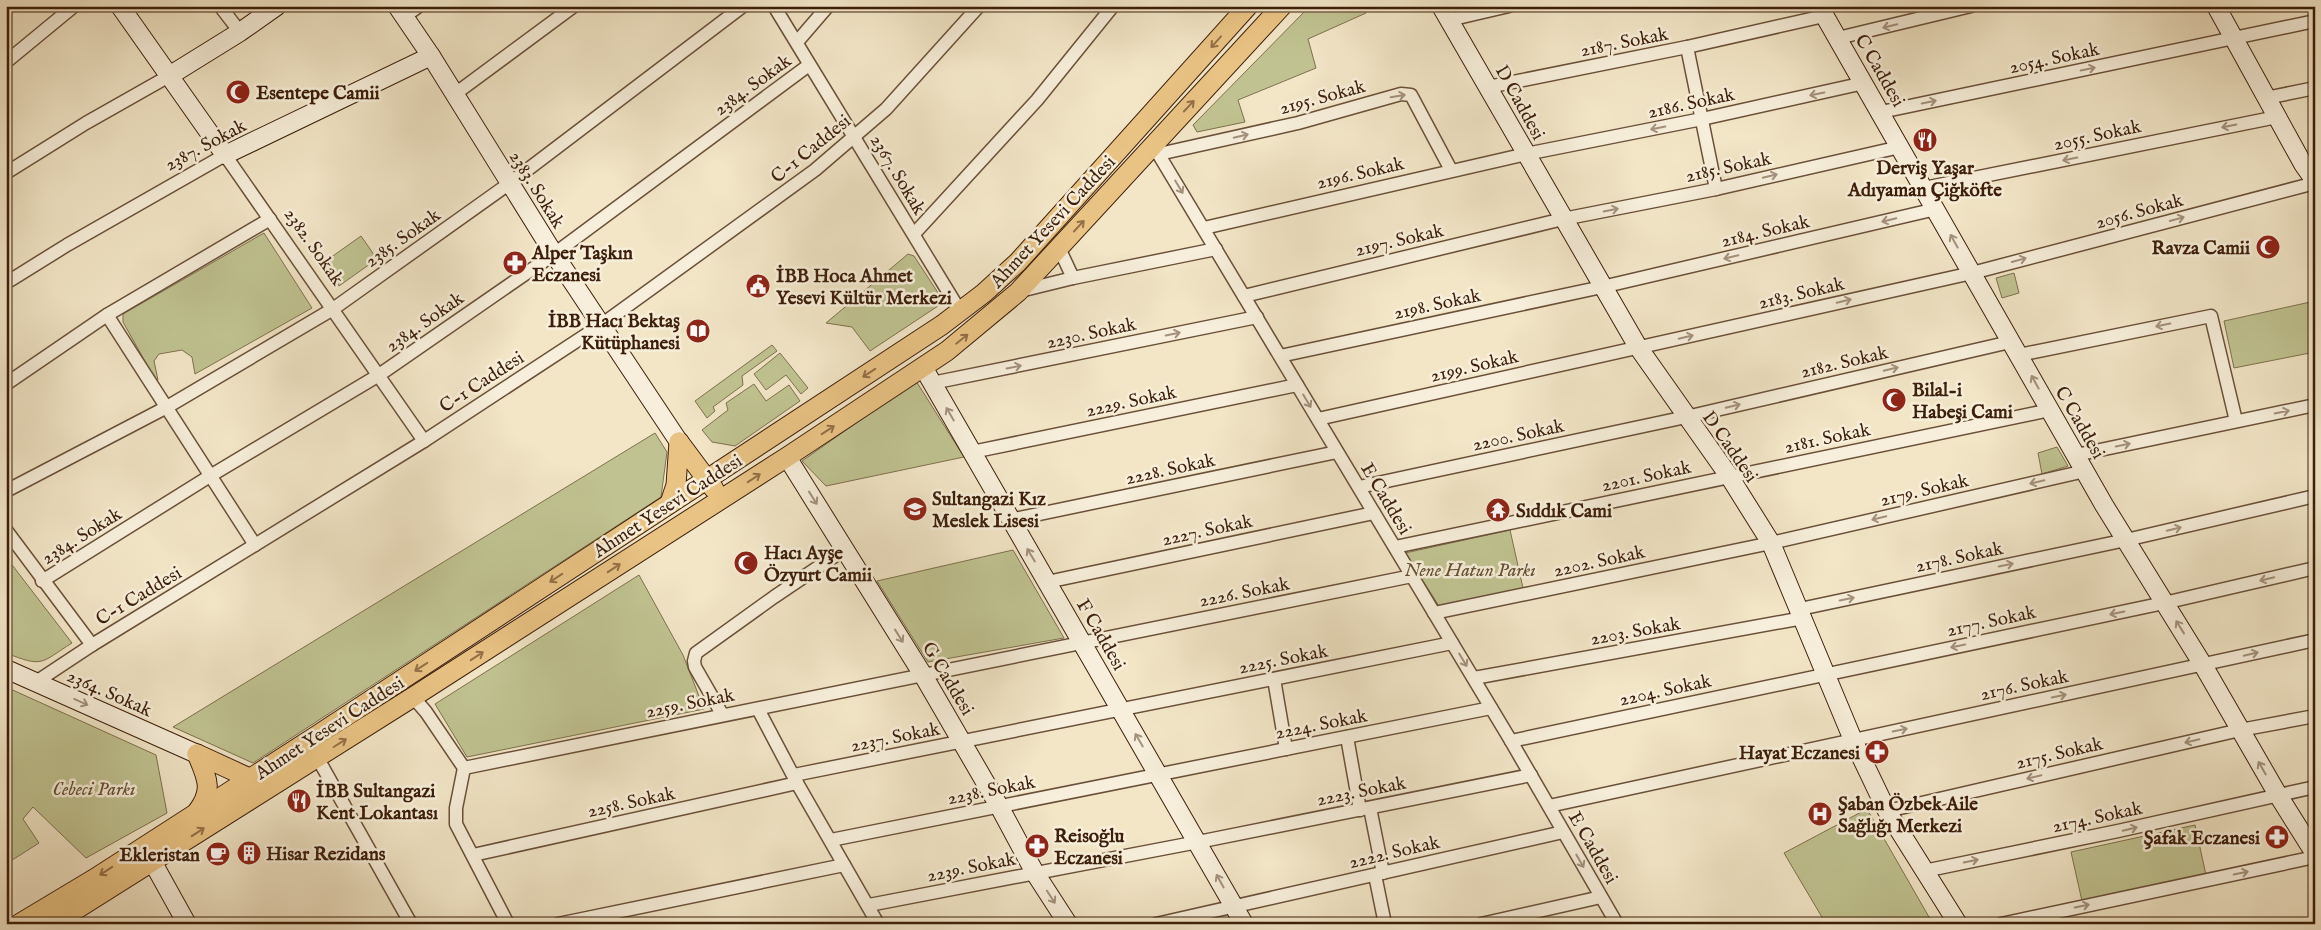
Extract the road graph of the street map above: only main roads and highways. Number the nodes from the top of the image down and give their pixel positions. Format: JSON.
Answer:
{"nodes":[{"id":1,"x":1248,"y":6,"type":"edge"},
{"id":2,"x":1282,"y":6,"type":"edge"},
{"id":3,"x":910,"y":346,"type":"junction"},
{"id":4,"x":928,"y":375,"type":"junction"},
{"id":5,"x":794,"y":422,"type":"junction"},
{"id":6,"x":788,"y":457,"type":"junction"},
{"id":7,"x":706,"y":479,"type":"junction"},
{"id":8,"x":721,"y":499,"type":"junction"},
{"id":9,"x":670,"y":503,"type":"junction"},
{"id":10,"x":250,"y":778,"type":"junction"},
{"id":11,"x":269,"y":787,"type":"junction"},
{"id":12,"x":195,"y":814,"type":"junction"},
{"id":13,"x":19,"y":924,"type":"edge"},
{"id":14,"x":53,"y":924,"type":"edge"}],
"edges":[{"from":1,"to":3,"type":"main road","name":"Ahmet Yesevi Caddesi","one_way":true},
{"from":4,"to":2,"type":"main road","name":"Ahmet Yesevi Caddesi","one_way":true},
{"from":3,"to":4,"type":"main road"},
{"from":3,"to":5,"type":"main road","name":"Ahmet Yesevi Caddesi","one_way":true},
{"from":6,"to":4,"type":"main road","name":"Ahmet Yesevi Caddesi","one_way":true},
{"from":5,"to":6,"type":"main road"},
{"from":5,"to":7,"type":"main road","name":"Ahmet Yesevi Caddesi"},
{"from":8,"to":6,"type":"main road","name":"Ahmet Yesevi Caddesi","one_way":true},
{"from":7,"to":8,"type":"main road"},
{"from":7,"to":9,"type":"main road","name":"Ahmet Yesevi Caddesi"},
{"from":7,"to":9,"type":"main road"},
{"from":11,"to":8,"type":"main road","name":"Ahmet Yesevi Caddesi","one_way":true},
{"from":9,"to":10,"type":"main road","name":"Ahmet Yesevi Caddesi","one_way":true},
{"from":10,"to":11,"type":"main road"},
{"from":10,"to":12,"type":"main road","name":"Ahmet Yesevi Caddesi"},
{"from":10,"to":12,"type":"main road"},
{"from":14,"to":11,"type":"main road","name":"Ahmet Yesevi Caddesi","one_way":true},
{"from":12,"to":13,"type":"main road","name":"Ahmet Yesevi Caddesi","one_way":true}]}
